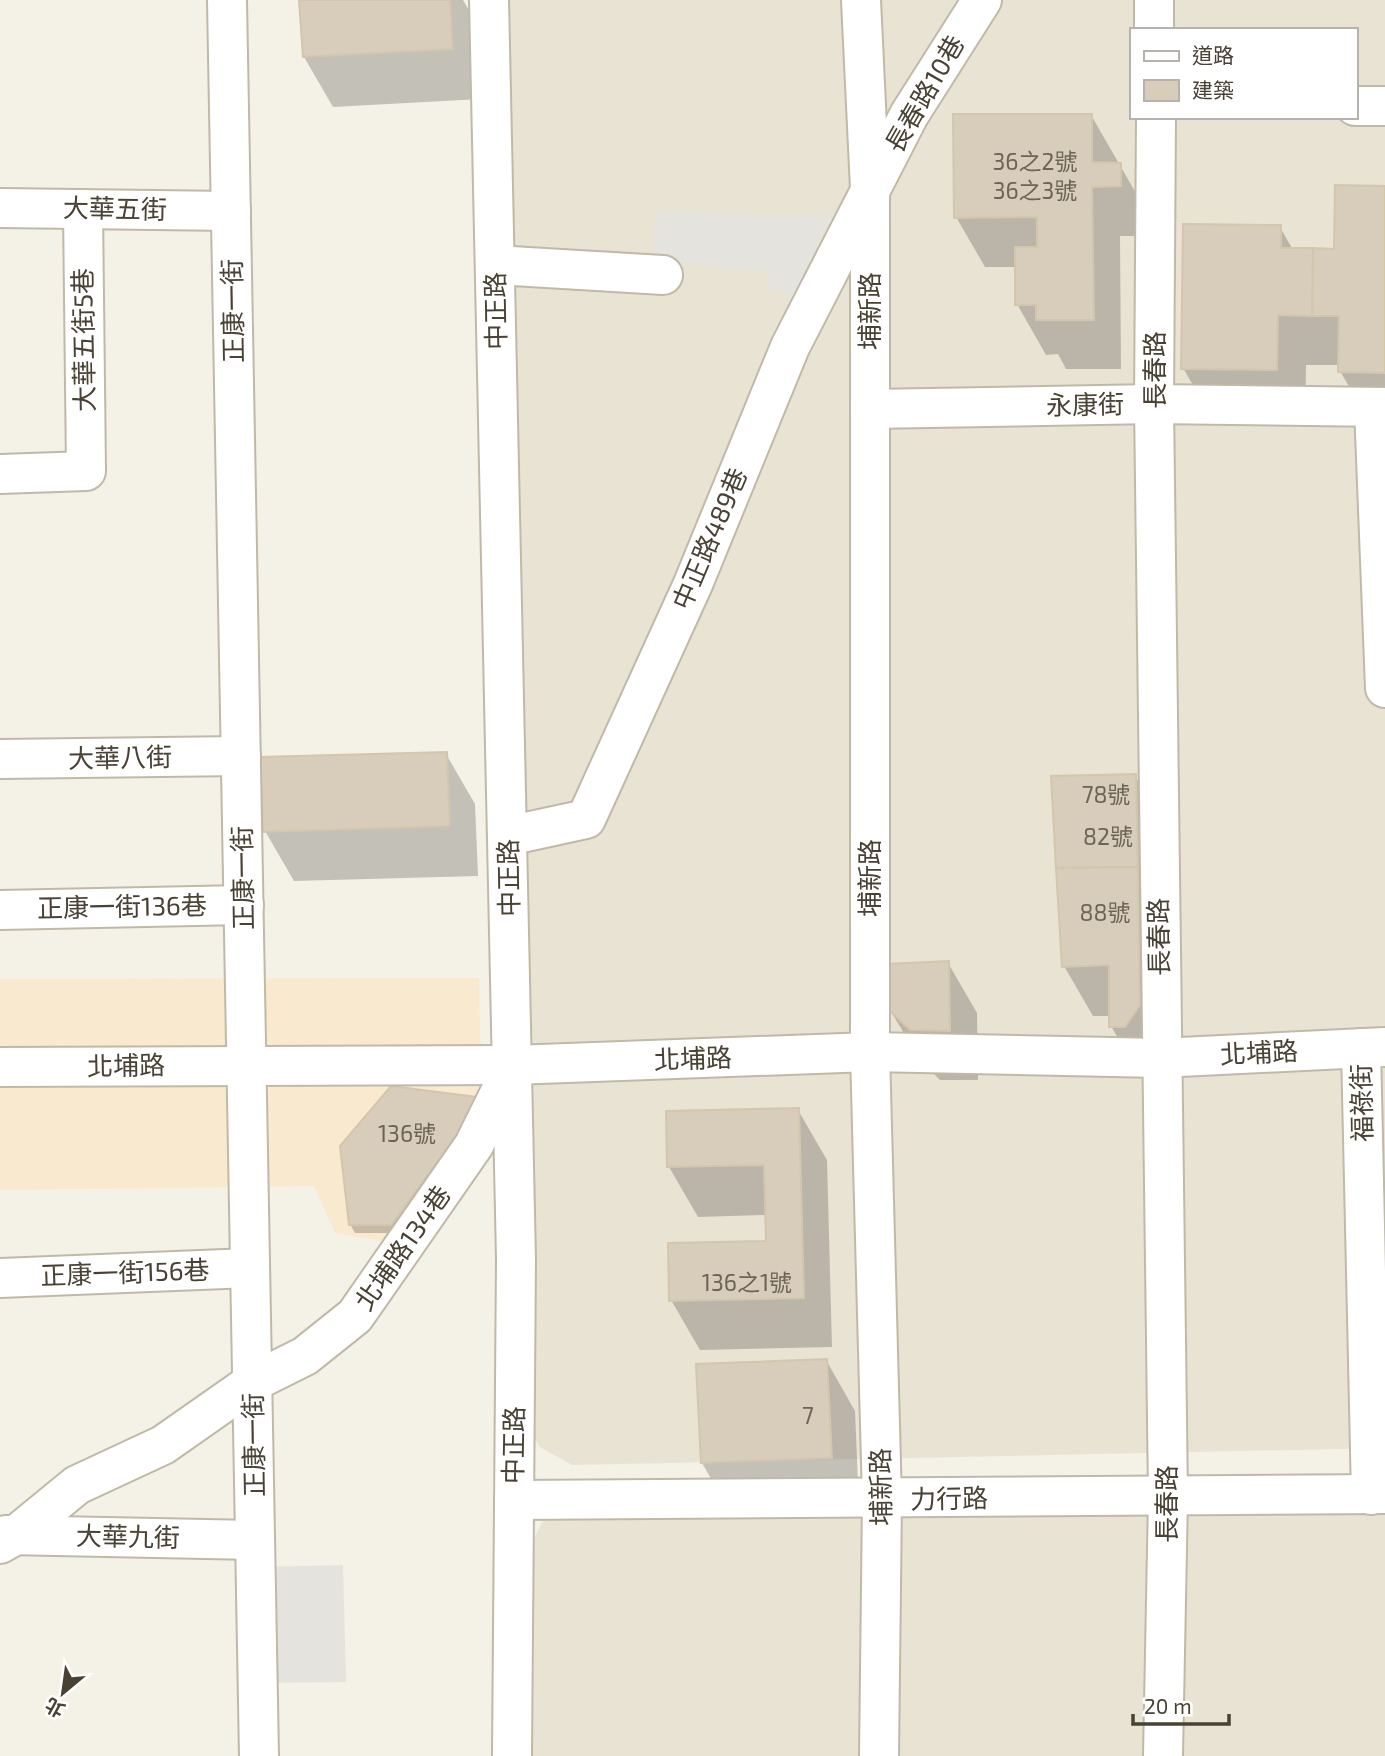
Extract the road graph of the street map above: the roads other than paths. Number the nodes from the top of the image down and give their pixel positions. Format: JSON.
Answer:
{"nodes":[{"id":1,"x":227,"y":0,"type":"edge"},
{"id":2,"x":489,"y":0,"type":"edge"},
{"id":3,"x":861,"y":0,"type":"edge"},
{"id":4,"x":982,"y":0,"type":"edge"},
{"id":5,"x":1154,"y":0,"type":"edge"},
{"id":6,"x":1154,"y":28,"type":"edge"},
{"id":7,"x":1357,"y":106,"type":"edge"},
{"id":8,"x":1385,"y":106,"type":"edge"},
{"id":9,"x":1156,"y":119,"type":"edge"},
{"id":10,"x":870,"y":189,"type":"junction"},
{"id":11,"x":0,"y":208,"type":"edge"},
{"id":12,"x":83,"y":209,"type":"junction"},
{"id":13,"x":231,"y":211,"type":"junction"},
{"id":14,"x":495,"y":265,"type":"junction"},
{"id":15,"x":663,"y":275,"type":"dead end"},
{"id":16,"x":1154,"y":404,"type":"junction"},
{"id":17,"x":1379,"y":407,"type":"edge"},
{"id":18,"x":870,"y":409,"type":"junction"},
{"id":19,"x":0,"y":474,"type":"edge"},
{"id":20,"x":1385,"y":688,"type":"edge"},
{"id":21,"x":241,"y":756,"type":"junction"},
{"id":22,"x":0,"y":759,"type":"edge"},
{"id":23,"x":508,"y":836,"type":"junction"},
{"id":24,"x":244,"y":905,"type":"junction"},
{"id":25,"x":0,"y":909,"type":"edge"},
{"id":26,"x":1373,"y":1048,"type":"edge"},
{"id":27,"x":870,"y":1052,"type":"junction"},
{"id":28,"x":1160,"y":1058,"type":"junction"},
{"id":29,"x":248,"y":1065,"type":"junction"},
{"id":30,"x":513,"y":1065,"type":"junction"},
{"id":31,"x":0,"y":1068,"type":"edge"},
{"id":32,"x":250,"y":1268,"type":"junction"},
{"id":33,"x":0,"y":1278,"type":"edge"},
{"id":34,"x":253,"y":1382,"type":"junction"},
{"id":35,"x":1378,"y":1494,"type":"edge"},
{"id":36,"x":1168,"y":1497,"type":"junction"},
{"id":37,"x":514,"y":1500,"type":"junction"},
{"id":38,"x":882,"y":1500,"type":"junction"},
{"id":39,"x":5,"y":1538,"type":"edge"},
{"id":40,"x":255,"y":1540,"type":"junction"},
{"id":41,"x":260,"y":1756,"type":"edge"},
{"id":42,"x":512,"y":1756,"type":"edge"},
{"id":43,"x":879,"y":1756,"type":"edge"},
{"id":44,"x":1163,"y":1756,"type":"edge"}],
"edges":[{"from":1,"to":13,"type":"street","name":"正康一街"},
{"from":2,"to":14,"type":"street","name":"中正路"},
{"from":3,"to":10,"type":"street","name":"埔新路"},
{"from":4,"to":10,"type":"street","name":"長春路10巷"},
{"from":5,"to":6,"type":"street"},
{"from":7,"to":8,"type":"street"},
{"from":9,"to":16,"type":"street","name":"長春路"},
{"from":10,"to":18,"type":"street","name":"埔新路"},
{"from":10,"to":23,"type":"street","name":"中正路489巷"},
{"from":11,"to":12,"type":"street","name":"大華五街"},
{"from":12,"to":13,"type":"street","name":"大華五街"},
{"from":12,"to":19,"type":"street","name":"大華五街5巷"},
{"from":13,"to":21,"type":"street","name":"正康一街"},
{"from":14,"to":15,"type":"street"},
{"from":14,"to":23,"type":"street","name":"中正路"},
{"from":16,"to":17,"type":"street","name":"永康街"},
{"from":16,"to":18,"type":"street","name":"永康街"},
{"from":16,"to":28,"type":"street","name":"長春路"},
{"from":17,"to":20,"type":"street"},
{"from":18,"to":27,"type":"street","name":"埔新路"},
{"from":21,"to":22,"type":"street","name":"大華八街"},
{"from":21,"to":24,"type":"street","name":"正康一街"},
{"from":23,"to":30,"type":"street","name":"中正路"},
{"from":24,"to":25,"type":"street","name":"正康一街136巷"},
{"from":24,"to":29,"type":"street","name":"正康一街"},
{"from":26,"to":28,"type":"street","name":"北埔路"},
{"from":26,"to":35,"type":"street","name":"福祿街"},
{"from":27,"to":28,"type":"street","name":"北埔路"},
{"from":27,"to":30,"type":"street","name":"北埔路"},
{"from":27,"to":38,"type":"street","name":"埔新路"},
{"from":28,"to":36,"type":"street","name":"長春路"},
{"from":29,"to":30,"type":"street","name":"北埔路"},
{"from":29,"to":31,"type":"street","name":"北埔路"},
{"from":29,"to":32,"type":"street","name":"正康一街"},
{"from":30,"to":34,"type":"street","name":"北埔路134巷"},
{"from":30,"to":37,"type":"street","name":"中正路"},
{"from":32,"to":33,"type":"street","name":"正康一街156巷"},
{"from":32,"to":34,"type":"street","name":"正康一街"},
{"from":34,"to":39,"type":"street","name":"北埔路134巷"},
{"from":34,"to":40,"type":"street","name":"正康一街"},
{"from":35,"to":36,"type":"street","name":"力行路"},
{"from":36,"to":38,"type":"street","name":"力行路"},
{"from":36,"to":44,"type":"street","name":"長春路"},
{"from":37,"to":38,"type":"street","name":"力行路"},
{"from":37,"to":42,"type":"street","name":"中正路"},
{"from":38,"to":43,"type":"street","name":"埔新路"},
{"from":39,"to":40,"type":"street","name":"大華九街"},
{"from":40,"to":41,"type":"street","name":"正康一街"}]}
